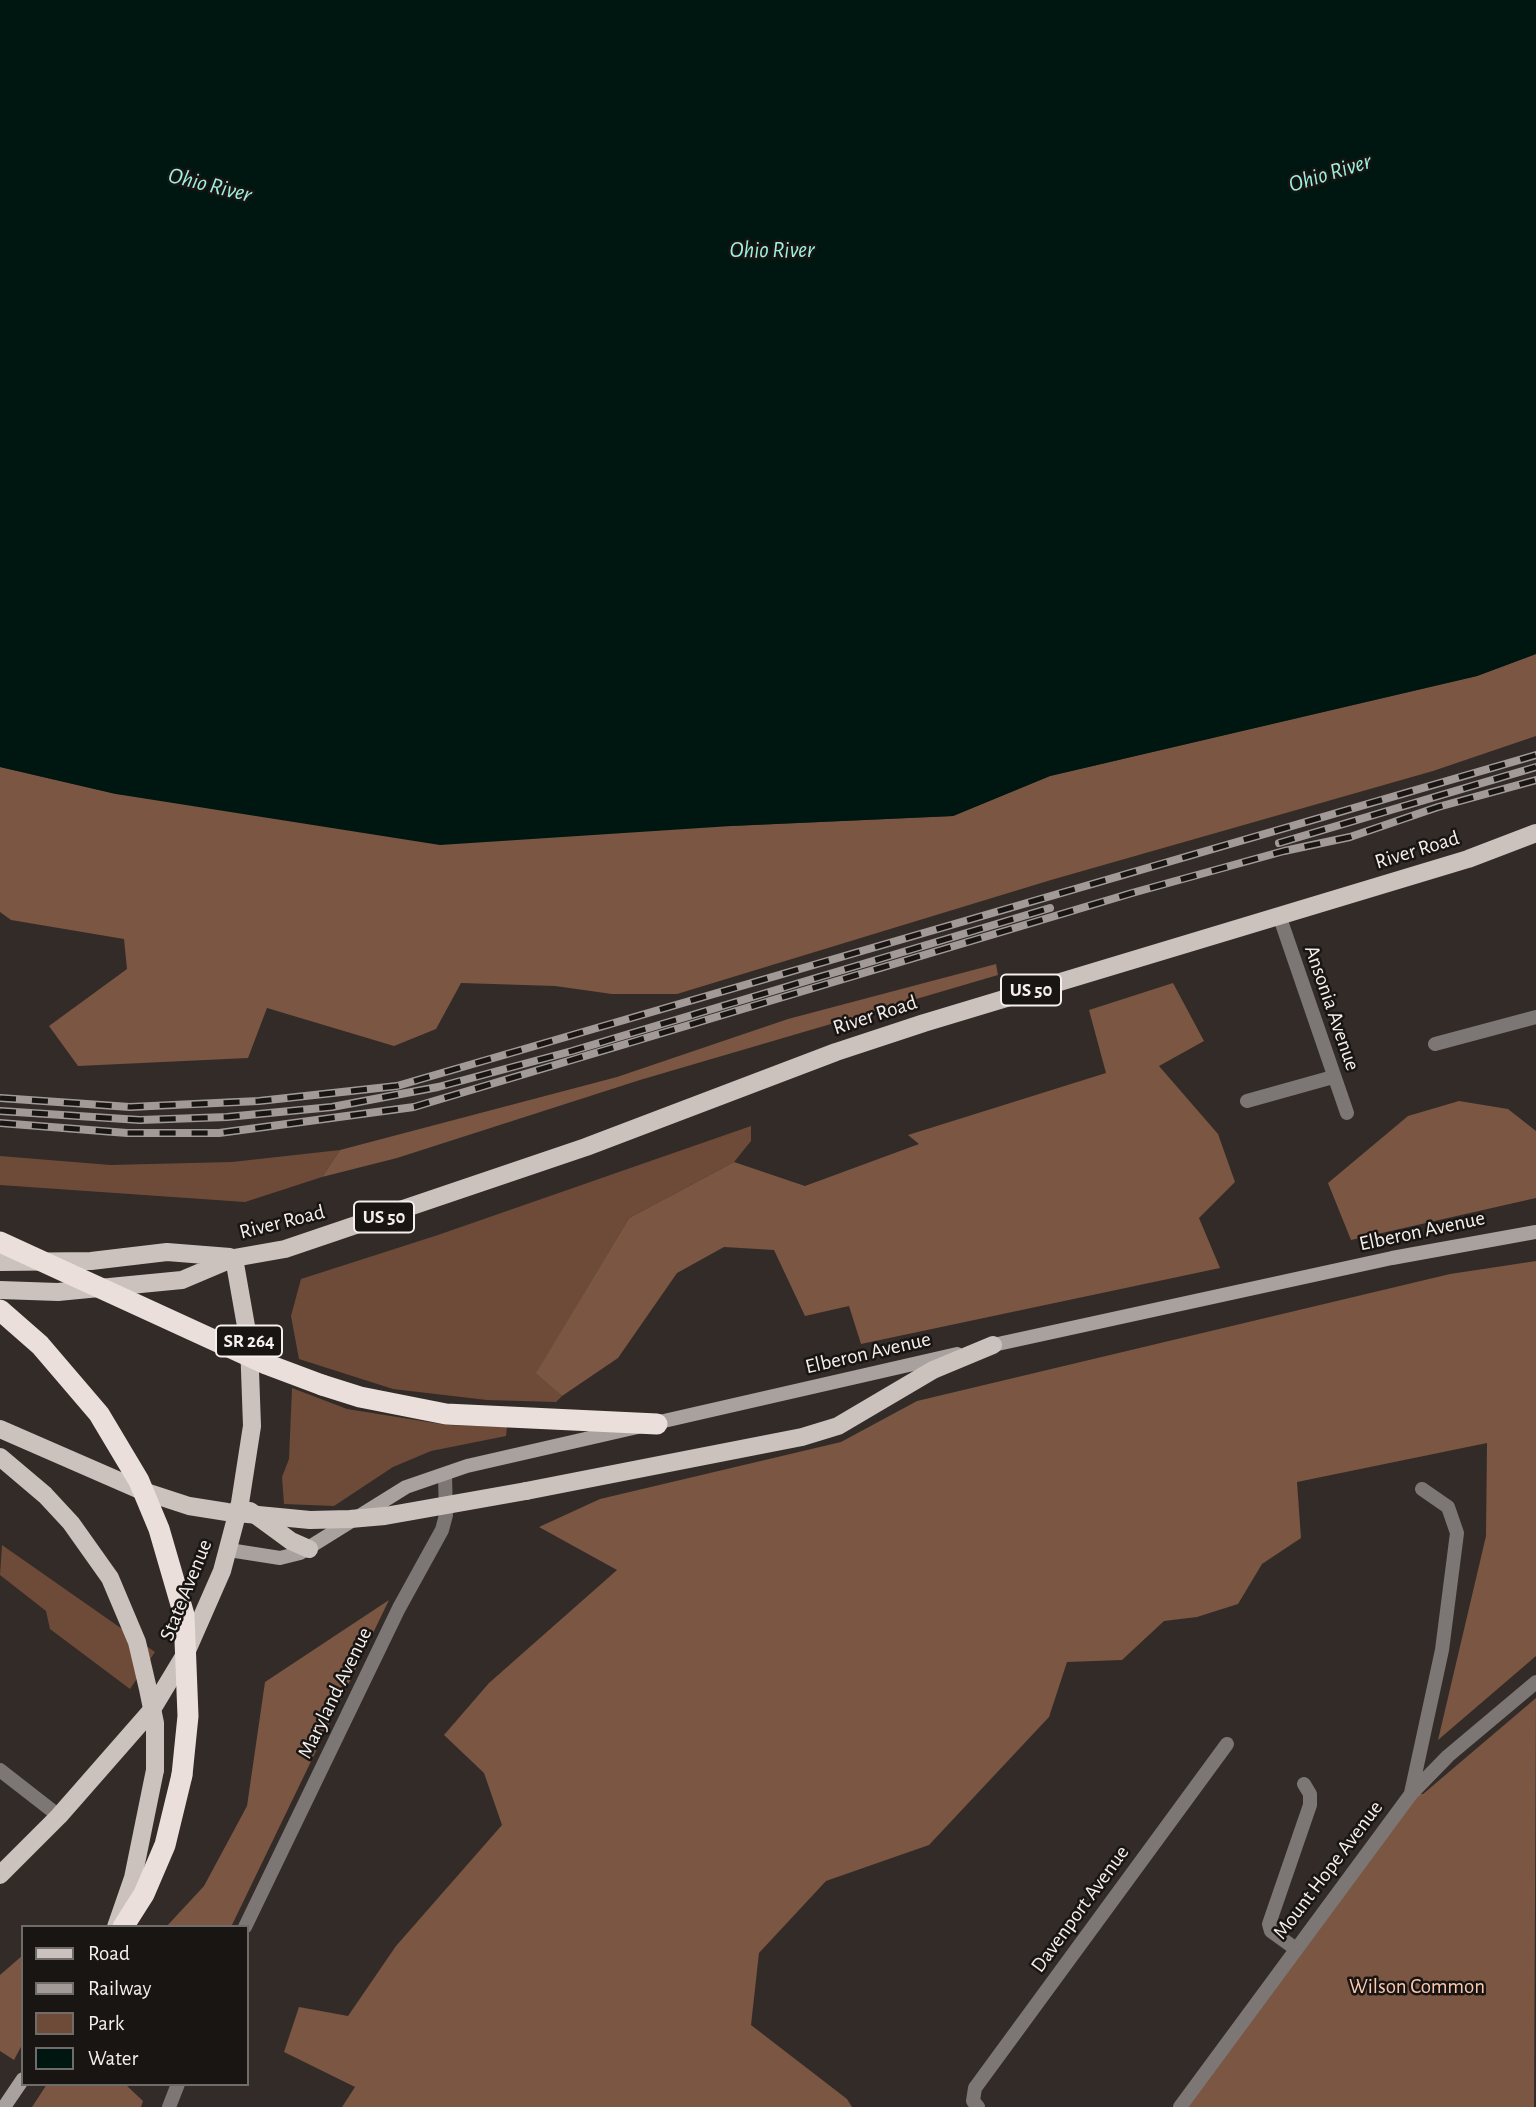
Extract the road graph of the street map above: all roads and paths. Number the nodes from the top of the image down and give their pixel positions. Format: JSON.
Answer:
{"nodes":[{"id":1,"x":1536,"y":833,"type":"edge"},
{"id":2,"x":1279,"y":915,"type":"junction"},
{"id":3,"x":1536,"y":1017,"type":"edge"},
{"id":4,"x":1435,"y":1044,"type":"dead end"},
{"id":5,"x":1333,"y":1077,"type":"junction"},
{"id":6,"x":1247,"y":1101,"type":"dead end"},
{"id":7,"x":1347,"y":1113,"type":"dead end"},
{"id":8,"x":1536,"y":1232,"type":"edge"},
{"id":9,"x":0,"y":1242,"type":"edge"},
{"id":10,"x":234,"y":1258,"type":"junction"},
{"id":11,"x":0,"y":1262,"type":"edge"},
{"id":12,"x":0,"y":1290,"type":"edge"},
{"id":13,"x":0,"y":1310,"type":"edge"},
{"id":14,"x":993,"y":1345,"type":"junction"},
{"id":15,"x":657,"y":1424,"type":"junction"},
{"id":16,"x":0,"y":1429,"type":"edge"},
{"id":17,"x":0,"y":1457,"type":"edge"},
{"id":18,"x":445,"y":1475,"type":"junction"},
{"id":19,"x":1422,"y":1489,"type":"dead end"},
{"id":20,"x":240,"y":1503,"type":"junction"},
{"id":21,"x":309,"y":1549,"type":"junction"},
{"id":22,"x":229,"y":1550,"type":"junction"},
{"id":23,"x":1536,"y":1682,"type":"edge"},
{"id":24,"x":1227,"y":1744,"type":"dead end"},
{"id":25,"x":0,"y":1770,"type":"edge"},
{"id":26,"x":1304,"y":1784,"type":"dead end"},
{"id":27,"x":1411,"y":1794,"type":"junction"},
{"id":28,"x":60,"y":1816,"type":"junction"},
{"id":29,"x":0,"y":1875,"type":"edge"},
{"id":30,"x":117,"y":1925,"type":"edge"},
{"id":31,"x":123,"y":1925,"type":"edge"},
{"id":32,"x":245,"y":1925,"type":"edge"},
{"id":33,"x":1296,"y":1950,"type":"junction"},
{"id":34,"x":21,"y":2082,"type":"edge"},
{"id":35,"x":177,"y":2086,"type":"edge"},
{"id":36,"x":975,"y":2104,"type":"edge"},
{"id":37,"x":5,"y":2107,"type":"edge"},
{"id":38,"x":169,"y":2107,"type":"edge"},
{"id":39,"x":1180,"y":2107,"type":"edge"}],
"edges":[{"from":1,"to":2,"type":"main road","name":"River Road","number":"US 50"},
{"from":2,"to":5,"type":"street","name":"Ansonia Avenue"},
{"from":2,"to":10,"type":"main road","name":"River Road","number":"US 50"},
{"from":3,"to":4,"type":"street"},
{"from":5,"to":6,"type":"street"},
{"from":5,"to":7,"type":"street","name":"Ansonia Avenue"},
{"from":8,"to":14,"type":"street","name":"Elberon Avenue"},
{"from":9,"to":15,"type":"highway","bridge":true},
{"from":10,"to":11,"type":"main road","name":"River Road","number":"US 50"},
{"from":10,"to":12,"type":"main road","name":"River Road","number":"US 50"},
{"from":10,"to":20,"type":"main road","name":"State Avenue","number":"SR 264"},
{"from":13,"to":31,"type":"highway","bridge":true},
{"from":14,"to":15,"type":"street","name":"Elberon Avenue"},
{"from":14,"to":16,"type":"main road","bridge":true},
{"from":15,"to":18,"type":"street","name":"Elberon Avenue"},
{"from":17,"to":30,"type":"main road","bridge":true},
{"from":18,"to":21,"type":"street","name":"Elberon Avenue"},
{"from":18,"to":32,"type":"street","name":"Maryland Avenue"},
{"from":19,"to":27,"type":"street"},
{"from":20,"to":21,"type":"main road"},
{"from":20,"to":22,"type":"main road","name":"State Avenue","number":"SR 264"},
{"from":21,"to":22,"type":"street","name":"Elberon Avenue"},
{"from":22,"to":28,"type":"main road","name":"State Avenue","number":"SR 264"},
{"from":23,"to":27,"type":"street","name":"Mount Hope Avenue"},
{"from":24,"to":36,"type":"street","name":"Davenport Avenue"},
{"from":25,"to":28,"type":"street"},
{"from":26,"to":33,"type":"street"},
{"from":27,"to":33,"type":"street","name":"Mount Hope Avenue"},
{"from":28,"to":29,"type":"main road","name":"State Avenue","number":"SR 264"},
{"from":33,"to":39,"type":"street","name":"Mount Hope Avenue"},
{"from":34,"to":37,"type":"street"},
{"from":35,"to":38,"type":"street"}]}
